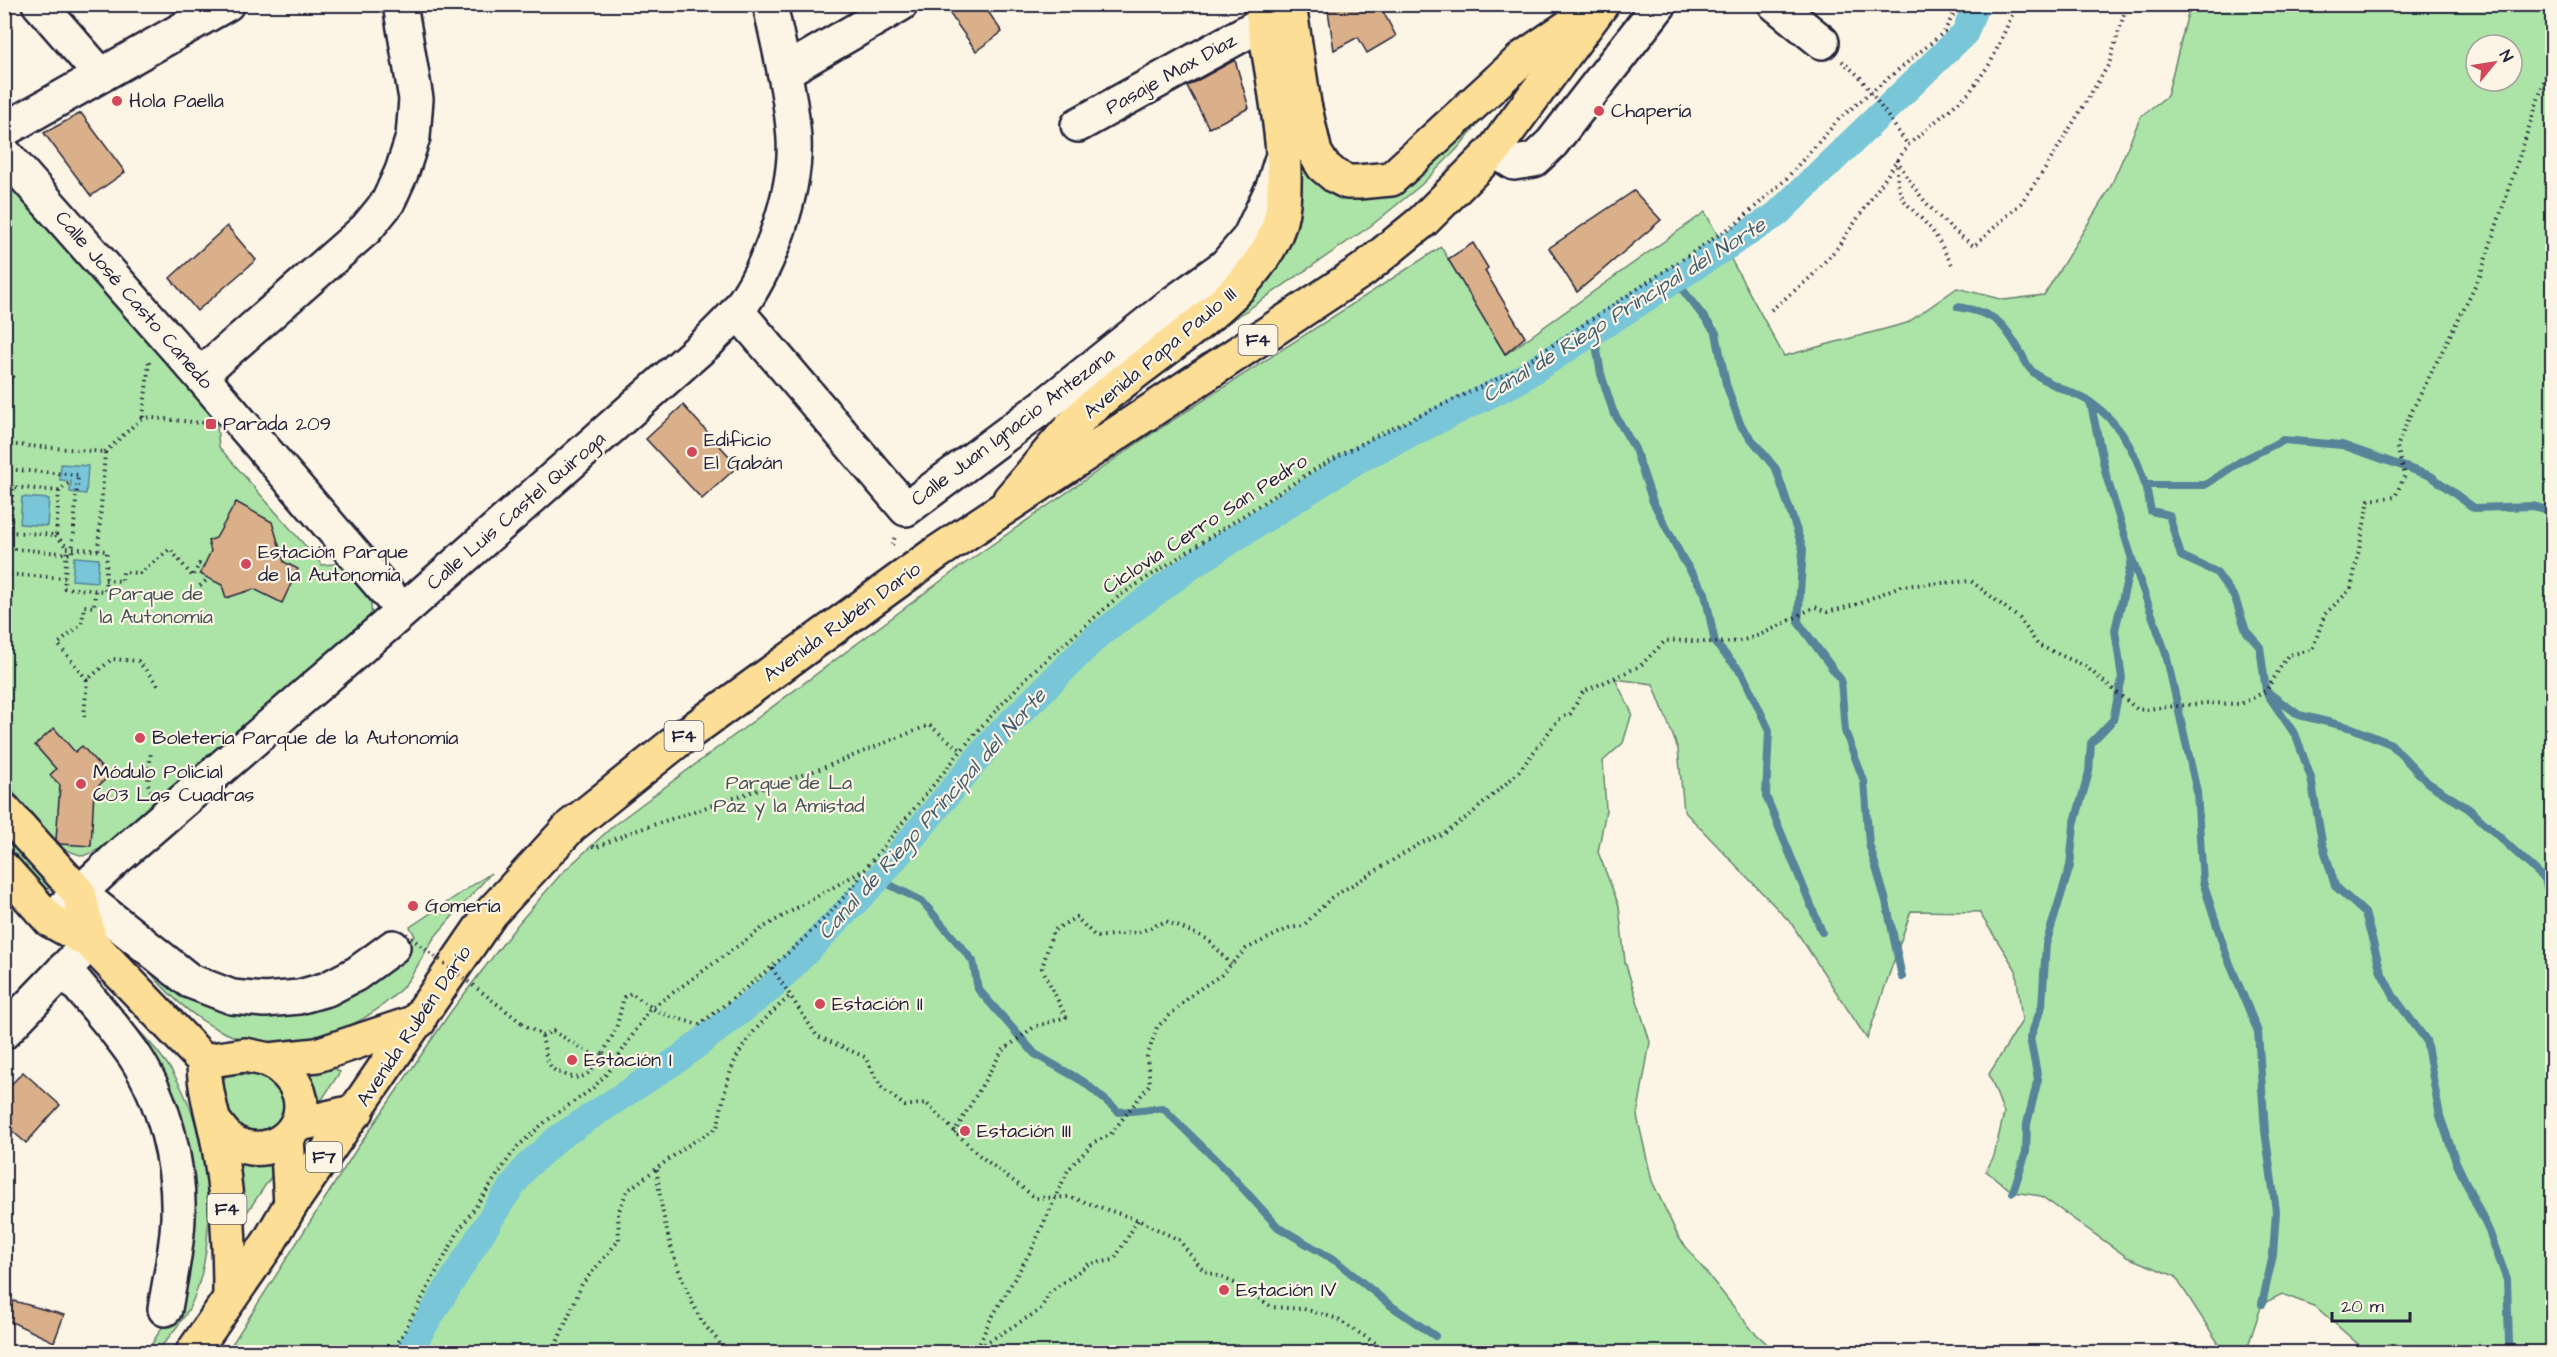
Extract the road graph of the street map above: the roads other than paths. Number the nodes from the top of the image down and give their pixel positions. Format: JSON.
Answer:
{"nodes":[{"id":1,"x":39,"y":4,"type":"edge"},
{"id":2,"x":227,"y":4,"type":"edge"},
{"id":3,"x":400,"y":4,"type":"edge"},
{"id":4,"x":770,"y":4,"type":"edge"},
{"id":5,"x":901,"y":4,"type":"edge"},
{"id":6,"x":1289,"y":4,"type":"edge"},
{"id":7,"x":1601,"y":4,"type":"edge"},
{"id":8,"x":1660,"y":4,"type":"edge"},
{"id":9,"x":1775,"y":4,"type":"edge"},
{"id":10,"x":1262,"y":14,"type":"edge"},
{"id":11,"x":1822,"y":42,"type":"dead end"},
{"id":12,"x":784,"y":72,"type":"junction"},
{"id":13,"x":100,"y":74,"type":"junction"},
{"id":14,"x":1078,"y":124,"type":"dead end"},
{"id":15,"x":4,"y":130,"type":"edge"},
{"id":16,"x":1494,"y":150,"type":"junction"},
{"id":17,"x":4,"y":153,"type":"edge"},
{"id":18,"x":1282,"y":154,"type":"junction"},
{"id":19,"x":737,"y":311,"type":"junction"},
{"id":20,"x":200,"y":375,"type":"junction"},
{"id":21,"x":1003,"y":507,"type":"junction"},
{"id":22,"x":403,"y":611,"type":"junction"},
{"id":23,"x":4,"y":810,"type":"edge"},
{"id":24,"x":4,"y":868,"type":"edge"},
{"id":25,"x":79,"y":892,"type":"junction"},
{"id":26,"x":50,"y":920,"type":"junction"},
{"id":27,"x":399,"y":940,"type":"road end"},
{"id":28,"x":90,"y":942,"type":"junction"},
{"id":29,"x":64,"y":969,"type":"junction"},
{"id":30,"x":419,"y":1021,"type":"junction"},
{"id":31,"x":4,"y":1032,"type":"edge"},
{"id":32,"x":269,"y":1060,"type":"junction"},
{"id":33,"x":204,"y":1061,"type":"junction"},
{"id":34,"x":357,"y":1111,"type":"junction"},
{"id":35,"x":214,"y":1121,"type":"junction"},
{"id":36,"x":292,"y":1131,"type":"junction"},
{"id":37,"x":291,"y":1203,"type":"junction"},
{"id":38,"x":230,"y":1297,"type":"junction"},
{"id":39,"x":165,"y":1309,"type":"dead end"},
{"id":40,"x":193,"y":1353,"type":"edge"}],
"edges":[{"from":1,"to":13,"type":"street"},
{"from":2,"to":13,"type":"street"},
{"from":3,"to":20,"type":"street"},
{"from":4,"to":12,"type":"street","name":"Calle Luis Castel Quiroga"},
{"from":5,"to":12,"type":"street"},
{"from":6,"to":7,"type":"main road"},
{"from":7,"to":16,"type":"main road","name":"Avenida Rubén Darío","number":"F4"},
{"from":8,"to":16,"type":"street"},
{"from":9,"to":11,"type":"street"},
{"from":10,"to":14,"type":"street","name":"Pasaje Max Diaz"},
{"from":10,"to":18,"type":"main road","name":"Avenida Papa Paulo III"},
{"from":12,"to":19,"type":"street","name":"Calle Luis Castel Quiroga"},
{"from":13,"to":15,"type":"street"},
{"from":16,"to":21,"type":"main road","name":"Avenida Rubén Darío","number":"F4"},
{"from":17,"to":20,"type":"street","name":"Calle José Casto Canedo"},
{"from":18,"to":19,"type":"street","name":"Calle Juan Ignacio Antezana"},
{"from":18,"to":21,"type":"main road","name":"Avenida Papa Paulo III"},
{"from":19,"to":22,"type":"street","name":"Calle Luis Castel Quiroga"},
{"from":20,"to":22,"type":"street","name":"Calle José Casto Canedo"},
{"from":21,"to":30,"type":"main road","name":"Avenida Rubén Darío","number":"F4"},
{"from":22,"to":25,"type":"street","name":"Calle Luis Castel Quiroga"},
{"from":23,"to":25,"type":"main road"},
{"from":24,"to":26,"type":"main road"},
{"from":25,"to":26,"type":"street","name":"Calle Luis Castel Quiroga"},
{"from":25,"to":27,"type":"street"},
{"from":25,"to":28,"type":"main road"},
{"from":26,"to":28,"type":"main road"},
{"from":28,"to":29,"type":"street"},
{"from":28,"to":33,"type":"main road"},
{"from":29,"to":31,"type":"street"},
{"from":29,"to":39,"type":"street"},
{"from":30,"to":32,"type":"main road"},
{"from":30,"to":34,"type":"main road","name":"Avenida Rubén Darío","number":"F4"},
{"from":32,"to":33,"type":"main road"},
{"from":32,"to":36,"type":"main road"},
{"from":33,"to":35,"type":"main road","number":"F4"},
{"from":34,"to":36,"type":"main road","number":"F4"},
{"from":34,"to":37,"type":"main road","name":"Avenida Rubén Darío","number":"F7"},
{"from":35,"to":36,"type":"main road","number":"F4"},
{"from":35,"to":38,"type":"main road","number":"F4"},
{"from":36,"to":37,"type":"main road"},
{"from":37,"to":38,"type":"main road","name":"Avenida Rubén Darío","number":"F7"},
{"from":38,"to":40,"type":"main road","name":"Avenida Rubén Darío","number":"F7"}]}
